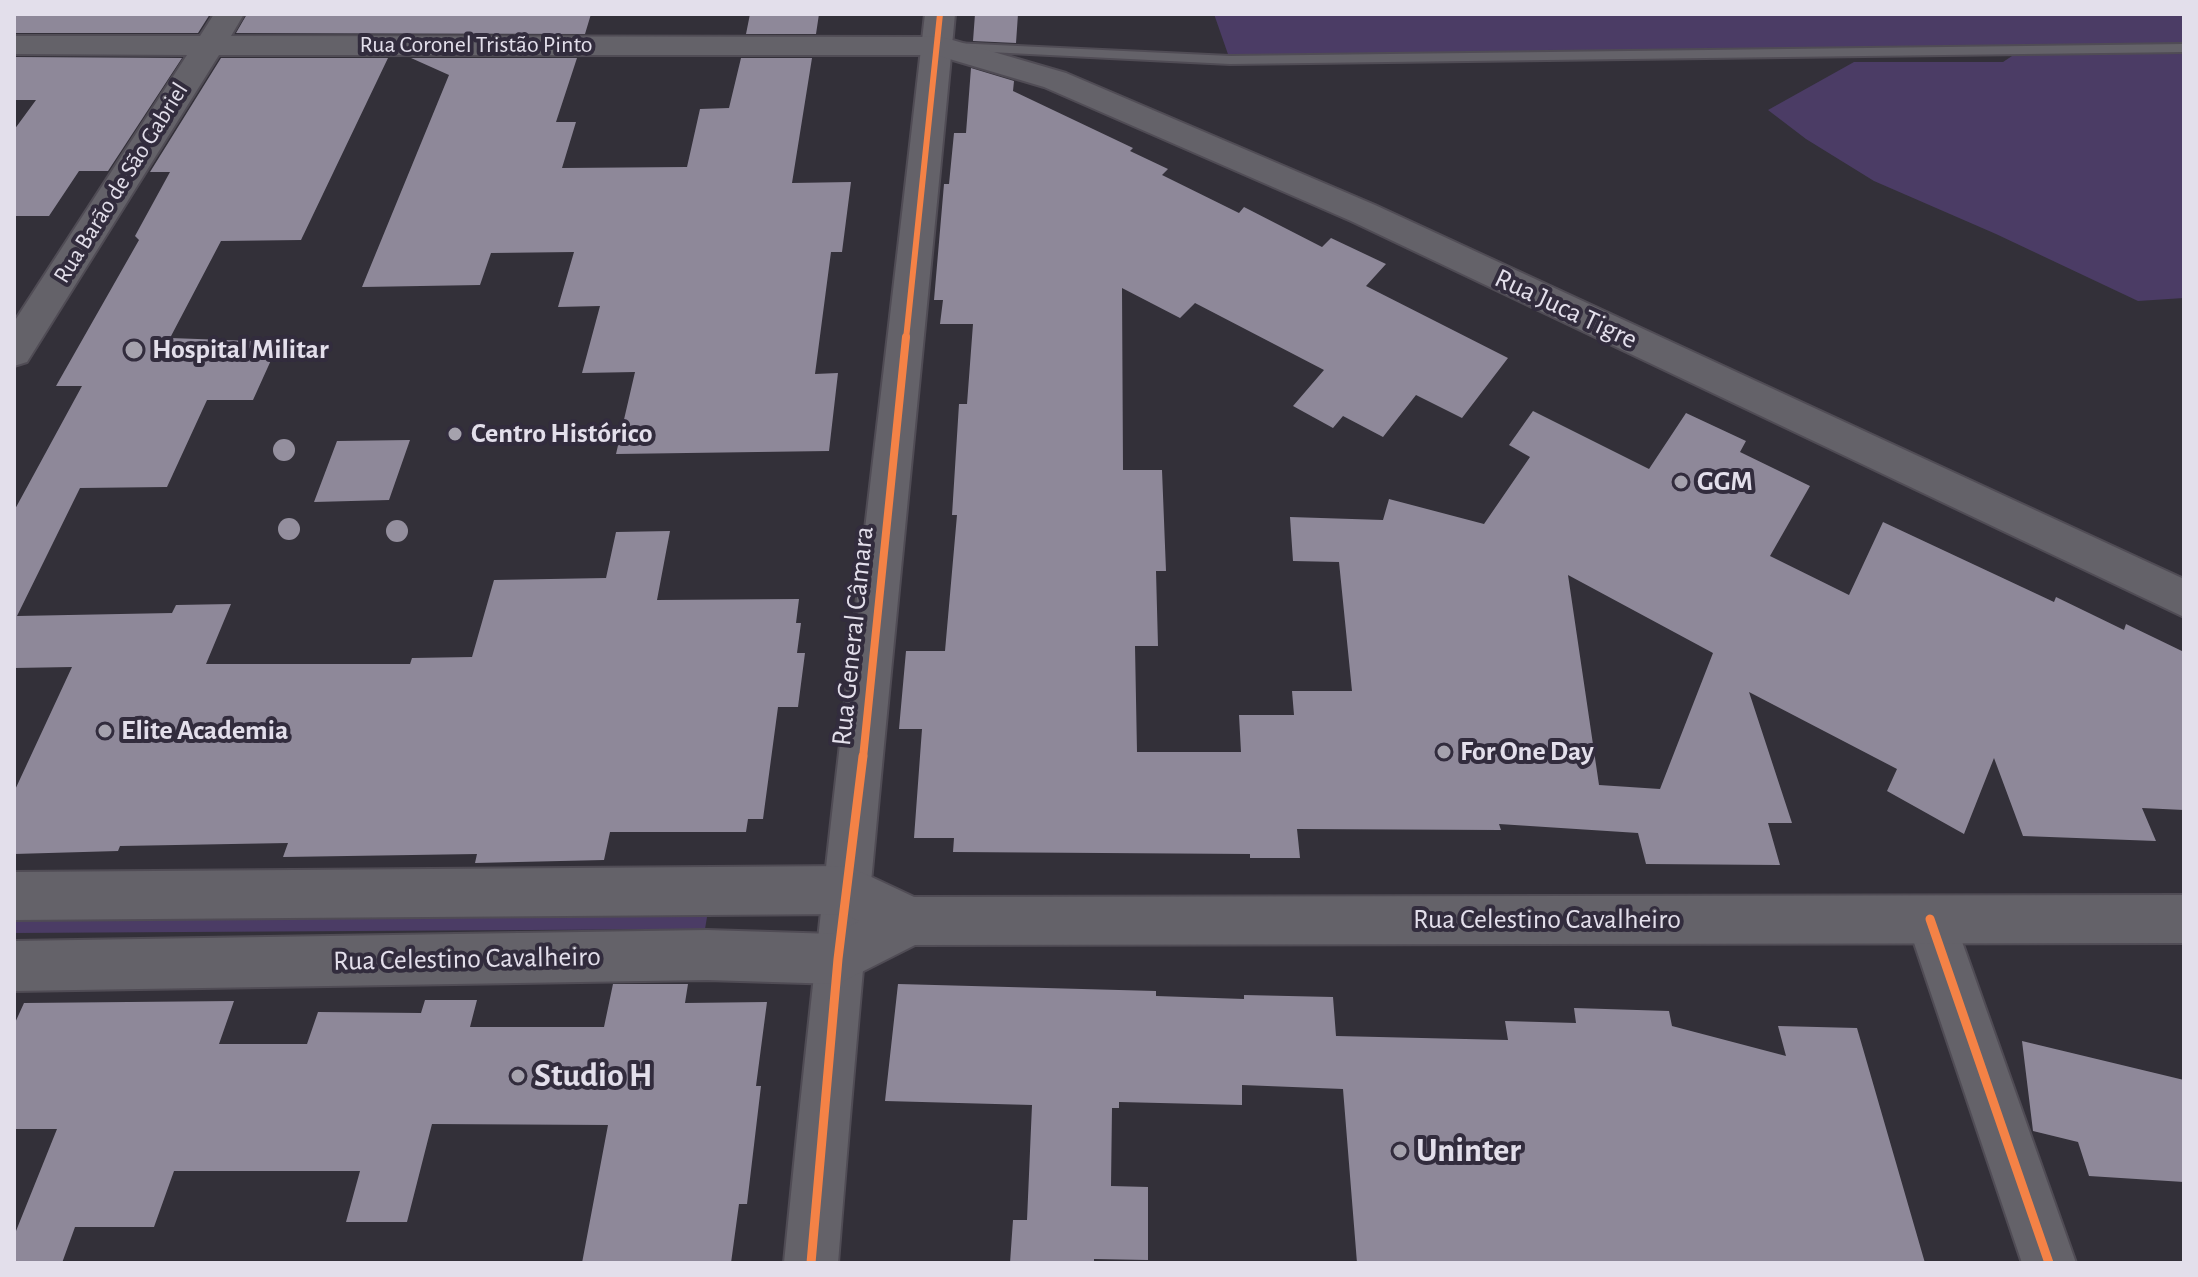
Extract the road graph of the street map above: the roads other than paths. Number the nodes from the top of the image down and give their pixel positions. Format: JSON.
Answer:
{"nodes":[{"id":1,"x":229,"y":14,"type":"edge"},
{"id":2,"x":939,"y":30,"type":"edge"},
{"id":3,"x":14,"y":45,"type":"edge"},
{"id":4,"x":209,"y":45,"type":"junction"},
{"id":5,"x":2184,"y":48,"type":"edge"},
{"id":6,"x":14,"y":352,"type":"edge"},
{"id":7,"x":2184,"y":599,"type":"edge"},
{"id":8,"x":848,"y":890,"type":"junction"},
{"id":9,"x":14,"y":896,"type":"edge"},
{"id":10,"x":1930,"y":919,"type":"junction"},
{"id":11,"x":2184,"y":919,"type":"edge"},
{"id":12,"x":911,"y":921,"type":"junction"},
{"id":13,"x":838,"y":959,"type":"junction"},
{"id":14,"x":14,"y":966,"type":"edge"},
{"id":15,"x":811,"y":1263,"type":"edge"},
{"id":16,"x":2049,"y":1263,"type":"edge"}],
"edges":[{"from":1,"to":4,"type":"main road","name":"Rua Barão de São Gabriel"},
{"from":2,"to":4,"type":"main road","name":"Rua Coronel Tristão Pinto"},
{"from":2,"to":5,"type":"lane"},
{"from":2,"to":7,"type":"main road","name":"Rua Juca Tigre"},
{"from":2,"to":8,"type":"street","name":"Rua General Câmara"},
{"from":3,"to":4,"type":"main road","name":"Rua Coronel Tristão Pinto"},
{"from":4,"to":6,"type":"main road","name":"Rua Barão de São Gabriel"},
{"from":8,"to":9,"type":"main road","name":"Rua Celestino Cavalheiro"},
{"from":8,"to":12,"type":"main road","name":"Rua Celestino Cavalheiro"},
{"from":8,"to":13,"type":"street","name":"Rua General Câmara"},
{"from":10,"to":11,"type":"main road","name":"Rua Celestino Cavalheiro"},
{"from":10,"to":12,"type":"main road","name":"Rua Celestino Cavalheiro"},
{"from":10,"to":16,"type":"street"},
{"from":12,"to":13,"type":"main road","name":"Rua Celestino Cavalheiro"},
{"from":13,"to":14,"type":"main road","name":"Rua Celestino Cavalheiro"},
{"from":13,"to":15,"type":"street","name":"Rua General Câmara"}]}
